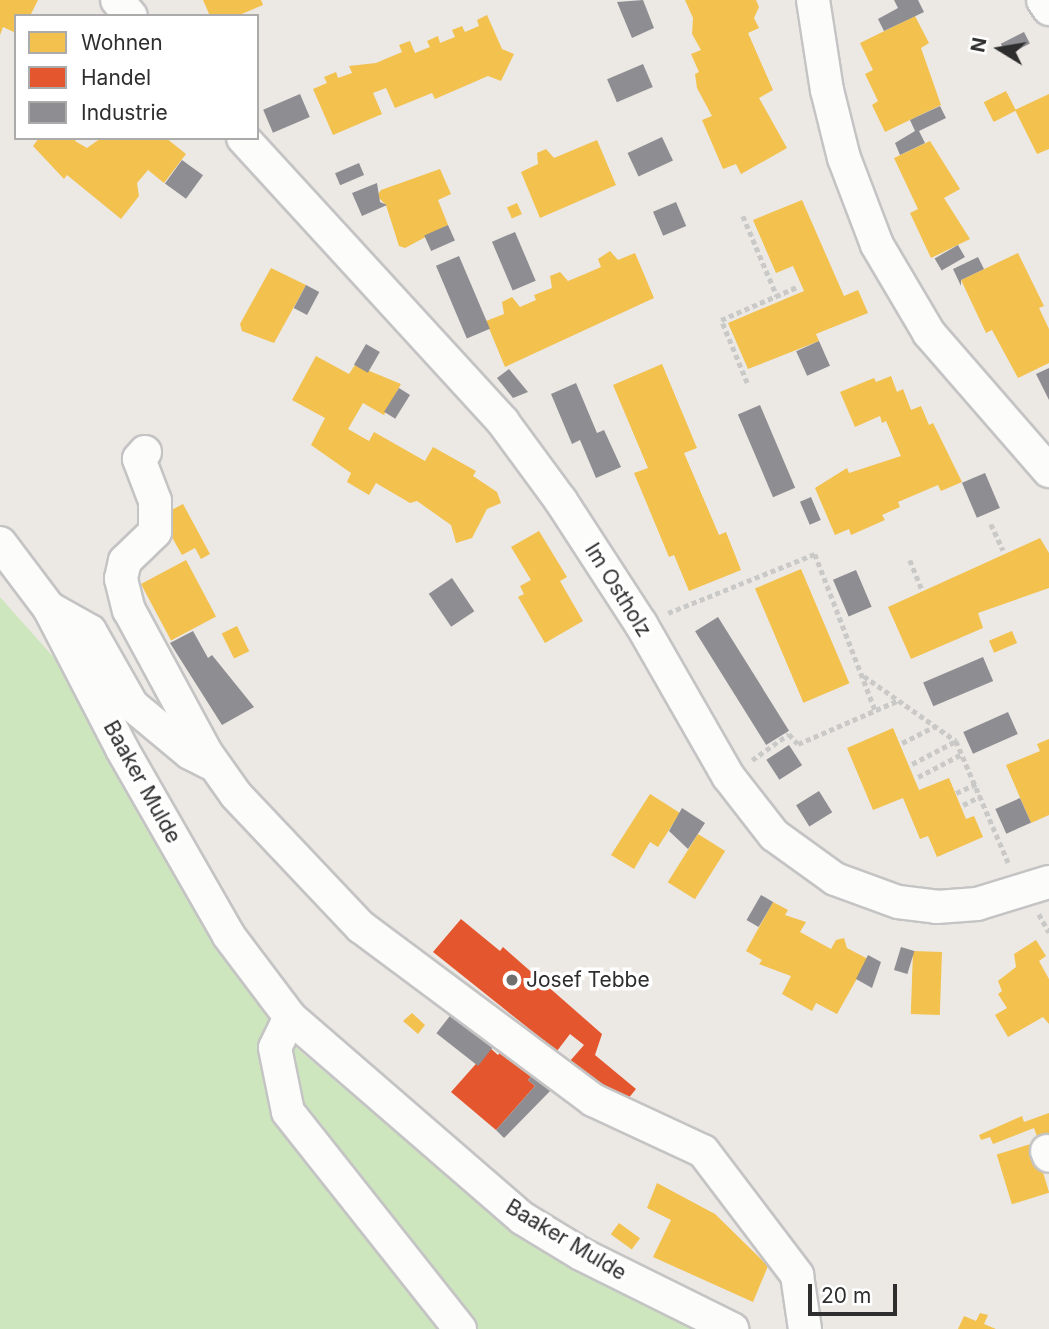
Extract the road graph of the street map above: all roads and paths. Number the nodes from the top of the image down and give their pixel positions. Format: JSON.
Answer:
{"nodes":[{"id":1,"x":117,"y":0,"type":"edge"},
{"id":2,"x":813,"y":0,"type":"edge"},
{"id":3,"x":1043,"y":0,"type":"edge"},
{"id":4,"x":1049,"y":9,"type":"edge"},
{"id":5,"x":129,"y":14,"type":"edge"},
{"id":6,"x":245,"y":140,"type":"edge"},
{"id":7,"x":743,"y":216,"type":"dead end"},
{"id":8,"x":797,"y":287,"type":"dead end"},
{"id":9,"x":777,"y":296,"type":"junction"},
{"id":10,"x":747,"y":383,"type":"dead end"},
{"id":11,"x":145,"y":452,"type":"dead end"},
{"id":12,"x":1049,"y":471,"type":"edge"},
{"id":13,"x":991,"y":524,"type":"dead end"},
{"id":14,"x":0,"y":543,"type":"edge"},
{"id":15,"x":1003,"y":550,"type":"dead end"},
{"id":16,"x":910,"y":560,"type":"dead end"},
{"id":17,"x":922,"y":590,"type":"dead end"},
{"id":18,"x":692,"y":604,"type":"dead end"},
{"id":19,"x":49,"y":608,"type":"junction"},
{"id":20,"x":862,"y":675,"type":"junction"},
{"id":21,"x":899,"y":700,"type":"junction"},
{"id":22,"x":876,"y":712,"type":"junction"},
{"id":23,"x":936,"y":726,"type":"junction"},
{"id":24,"x":956,"y":741,"type":"junction"},
{"id":25,"x":902,"y":743,"type":"dead end"},
{"id":26,"x":962,"y":754,"type":"junction"},
{"id":27,"x":912,"y":764,"type":"dead end"},
{"id":28,"x":218,"y":766,"type":"junction"},
{"id":29,"x":728,"y":776,"type":"junction"},
{"id":30,"x":918,"y":777,"type":"dead end"},
{"id":31,"x":976,"y":784,"type":"junction"},
{"id":32,"x":956,"y":793,"type":"dead end"},
{"id":33,"x":981,"y":796,"type":"junction"},
{"id":34,"x":963,"y":805,"type":"dead end"},
{"id":35,"x":1010,"y":868,"type":"dead end"},
{"id":36,"x":1049,"y":882,"type":"edge"},
{"id":37,"x":290,"y":1017,"type":"junction"},
{"id":38,"x":460,"y":1329,"type":"edge"},
{"id":39,"x":732,"y":1329,"type":"edge"},
{"id":40,"x":805,"y":1329,"type":"edge"}],
"edges":[{"from":1,"to":5,"type":"street"},
{"from":2,"to":12,"type":"street"},
{"from":3,"to":4,"type":"street"},
{"from":6,"to":29,"type":"street","name":"Im Ostholz"},
{"from":7,"to":9,"type":"path"},
{"from":8,"to":9,"type":"path"},
{"from":9,"to":10,"type":"path"},
{"from":11,"to":28,"type":"street"},
{"from":13,"to":15,"type":"path"},
{"from":14,"to":19,"type":"street","name":"Baaker Mulde"},
{"from":16,"to":17,"type":"path"},
{"from":18,"to":20,"type":"path"},
{"from":19,"to":28,"type":"street"},
{"from":19,"to":37,"type":"street","name":"Baaker Mulde"},
{"from":20,"to":21,"type":"path"},
{"from":20,"to":22,"type":"path"},
{"from":21,"to":22,"type":"path"},
{"from":21,"to":23,"type":"path"},
{"from":22,"to":29,"type":"path"},
{"from":23,"to":24,"type":"path"},
{"from":23,"to":25,"type":"path"},
{"from":24,"to":26,"type":"path"},
{"from":24,"to":27,"type":"path"},
{"from":26,"to":30,"type":"path"},
{"from":26,"to":31,"type":"path"},
{"from":28,"to":40,"type":"street"},
{"from":29,"to":36,"type":"street","name":"Im Ostholz"},
{"from":31,"to":32,"type":"path"},
{"from":31,"to":33,"type":"path"},
{"from":33,"to":34,"type":"path"},
{"from":33,"to":35,"type":"path"},
{"from":37,"to":38,"type":"street"},
{"from":37,"to":39,"type":"street","name":"Baaker Mulde"}]}
